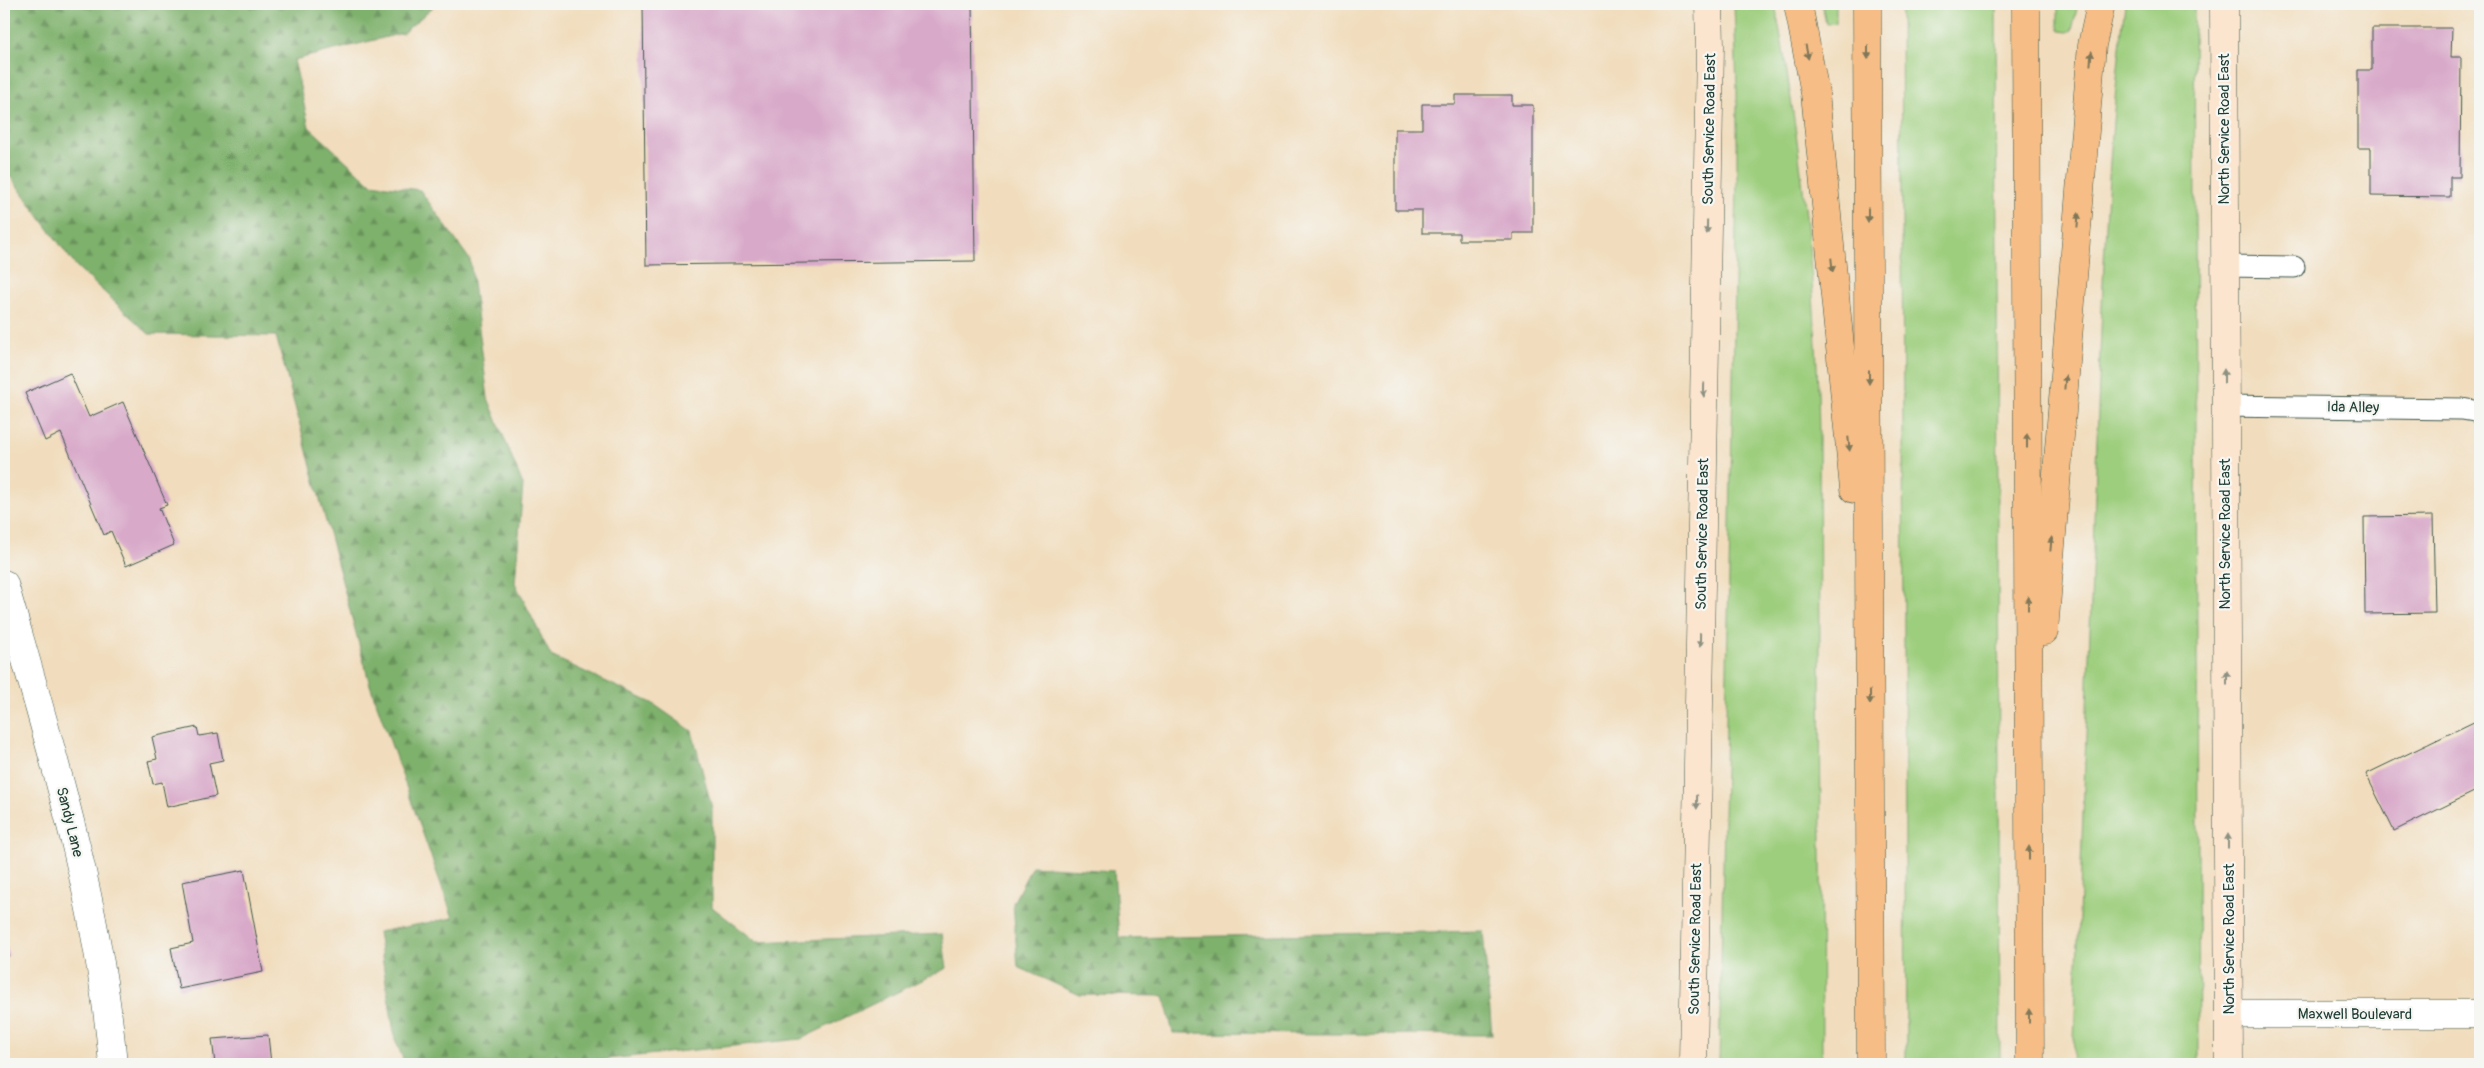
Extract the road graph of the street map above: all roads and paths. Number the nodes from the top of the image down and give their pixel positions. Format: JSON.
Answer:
{"nodes":[{"id":1,"x":1709,"y":4,"type":"edge"},
{"id":2,"x":1798,"y":4,"type":"edge"},
{"id":3,"x":1867,"y":4,"type":"edge"},
{"id":4,"x":2026,"y":4,"type":"edge"},
{"id":5,"x":2101,"y":4,"type":"edge"},
{"id":6,"x":2224,"y":4,"type":"edge"},
{"id":7,"x":2224,"y":266,"type":"junction"},
{"id":8,"x":2294,"y":267,"type":"dead end"},
{"id":9,"x":2224,"y":406,"type":"junction"},
{"id":10,"x":2480,"y":412,"type":"edge"},
{"id":11,"x":4,"y":584,"type":"edge"},
{"id":12,"x":1870,"y":658,"type":"junction"},
{"id":13,"x":2029,"y":819,"type":"junction"},
{"id":14,"x":2229,"y":1014,"type":"junction"},
{"id":15,"x":2480,"y":1014,"type":"edge"},
{"id":16,"x":114,"y":1064,"type":"edge"},
{"id":17,"x":1693,"y":1064,"type":"edge"},
{"id":18,"x":1871,"y":1064,"type":"edge"},
{"id":19,"x":2030,"y":1064,"type":"edge"},
{"id":20,"x":2229,"y":1064,"type":"edge"}],
"edges":[{"from":1,"to":17,"type":"main road","name":"South Service Road East","one_way":true},
{"from":2,"to":12,"type":"highway","one_way":true},
{"from":3,"to":12,"type":"highway","one_way":true},
{"from":13,"to":4,"type":"highway","one_way":true},
{"from":13,"to":5,"type":"highway","one_way":true},
{"from":6,"to":7,"type":"main road","name":"North Service Road East"},
{"from":7,"to":8,"type":"lane"},
{"from":9,"to":7,"type":"main road","name":"North Service Road East","one_way":true},
{"from":9,"to":10,"type":"lane","name":"Ida Alley"},
{"from":14,"to":9,"type":"main road","name":"North Service Road East","one_way":true},
{"from":11,"to":16,"type":"street","name":"Sandy Lane"},
{"from":12,"to":18,"type":"highway","one_way":true},
{"from":19,"to":13,"type":"highway","one_way":true},
{"from":14,"to":15,"type":"street","name":"Maxwell Boulevard"},
{"from":14,"to":20,"type":"main road","name":"North Service Road East"}]}
